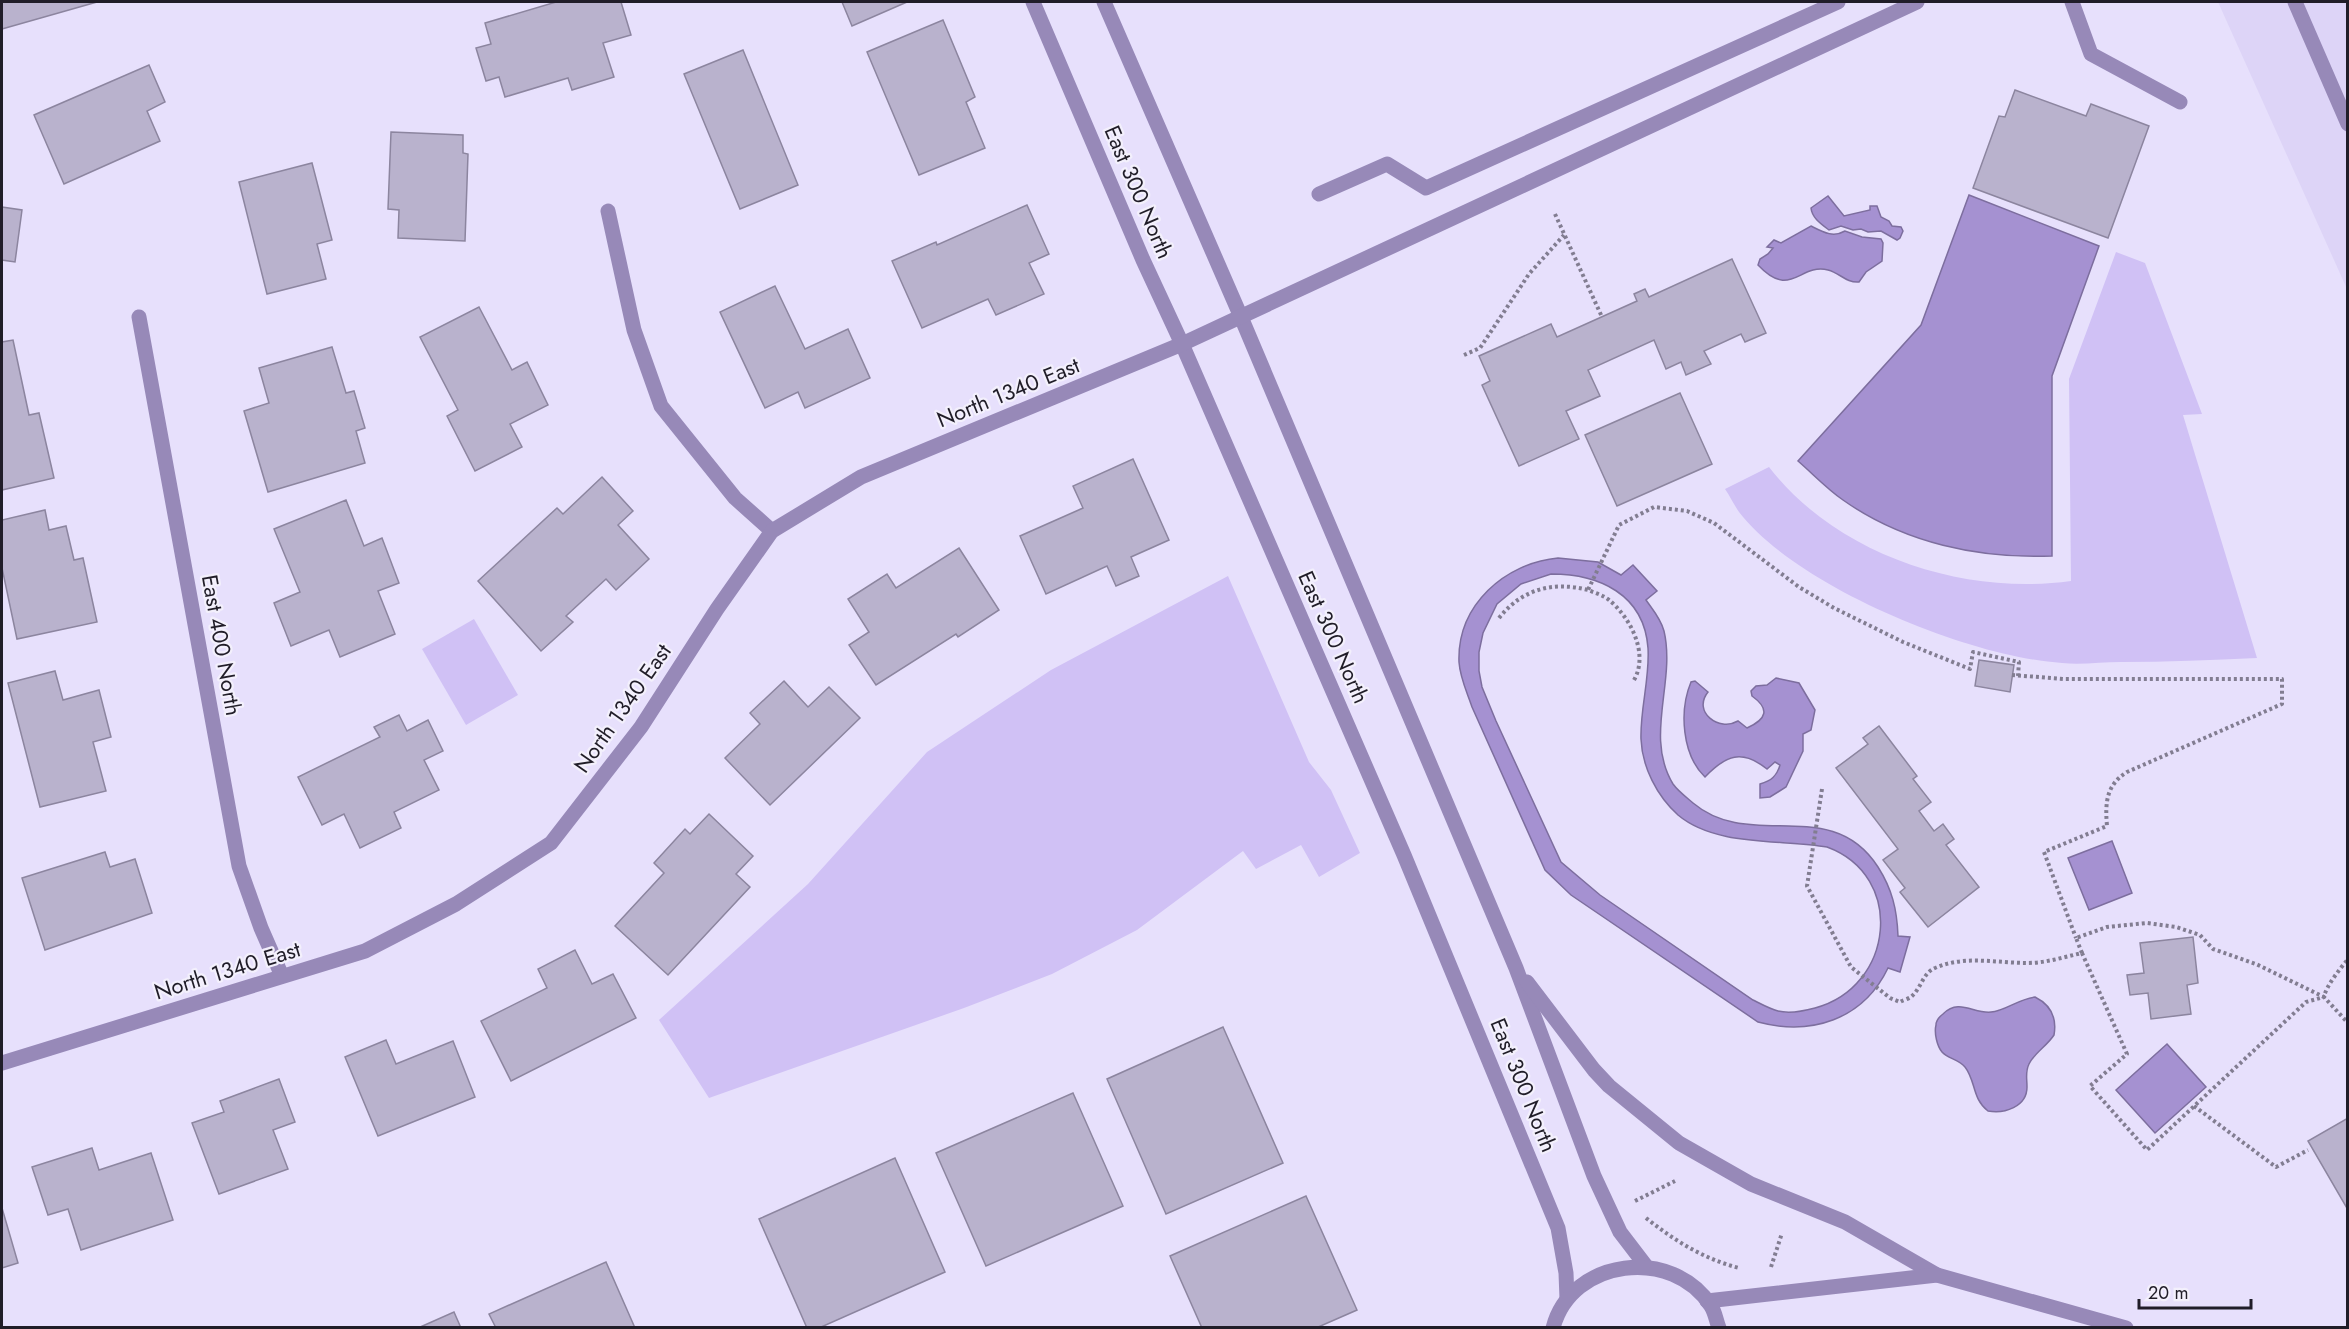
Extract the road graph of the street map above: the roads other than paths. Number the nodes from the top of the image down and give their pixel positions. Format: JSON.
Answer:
{"nodes":[{"id":1,"x":1033,"y":2,"type":"edge"},
{"id":2,"x":1104,"y":2,"type":"edge"},
{"id":3,"x":1838,"y":2,"type":"edge"},
{"id":4,"x":1917,"y":2,"type":"edge"},
{"id":5,"x":2072,"y":2,"type":"edge"},
{"id":6,"x":2295,"y":2,"type":"edge"},
{"id":7,"x":2180,"y":102,"type":"dead end"},
{"id":8,"x":2348,"y":124,"type":"edge"},
{"id":9,"x":1319,"y":194,"type":"dead end"},
{"id":10,"x":608,"y":211,"type":"dead end"},
{"id":11,"x":139,"y":316,"type":"dead end"},
{"id":12,"x":1240,"y":317,"type":"junction"},
{"id":13,"x":1182,"y":344,"type":"junction"},
{"id":14,"x":772,"y":531,"type":"junction"},
{"id":15,"x":1516,"y":968,"type":"junction"},
{"id":16,"x":282,"y":976,"type":"junction"},
{"id":17,"x":2,"y":1063,"type":"edge"},
{"id":18,"x":1646,"y":1266,"type":"junction"},
{"id":19,"x":1937,"y":1275,"type":"junction"},
{"id":20,"x":1567,"y":1299,"type":"junction"},
{"id":21,"x":1707,"y":1301,"type":"junction"},
{"id":22,"x":1553,"y":1328,"type":"edge"},
{"id":23,"x":1719,"y":1328,"type":"edge"},
{"id":24,"x":2127,"y":1328,"type":"edge"}],
"edges":[{"from":1,"to":13,"type":"street","name":"East 300 North"},
{"from":2,"to":12,"type":"street","name":"East 300 North"},
{"from":3,"to":9,"type":"street"},
{"from":4,"to":12,"type":"street","name":"North 1340 East"},
{"from":5,"to":7,"type":"street"},
{"from":6,"to":8,"type":"street"},
{"from":10,"to":14,"type":"street"},
{"from":11,"to":16,"type":"street","name":"East 400 North"},
{"from":12,"to":13,"type":"street","name":"North 1340 East"},
{"from":12,"to":15,"type":"street","name":"East 300 North"},
{"from":13,"to":14,"type":"street","name":"North 1340 East"},
{"from":13,"to":20,"type":"street","name":"East 300 North"},
{"from":14,"to":16,"type":"street","name":"North 1340 East"},
{"from":15,"to":18,"type":"street","name":"East 300 North"},
{"from":15,"to":19,"type":"street"},
{"from":16,"to":17,"type":"street","name":"North 1340 East"},
{"from":18,"to":20,"type":"street"},
{"from":18,"to":21,"type":"street"},
{"from":19,"to":21,"type":"street"},
{"from":19,"to":24,"type":"street"},
{"from":20,"to":22,"type":"street"},
{"from":21,"to":23,"type":"street"}]}
